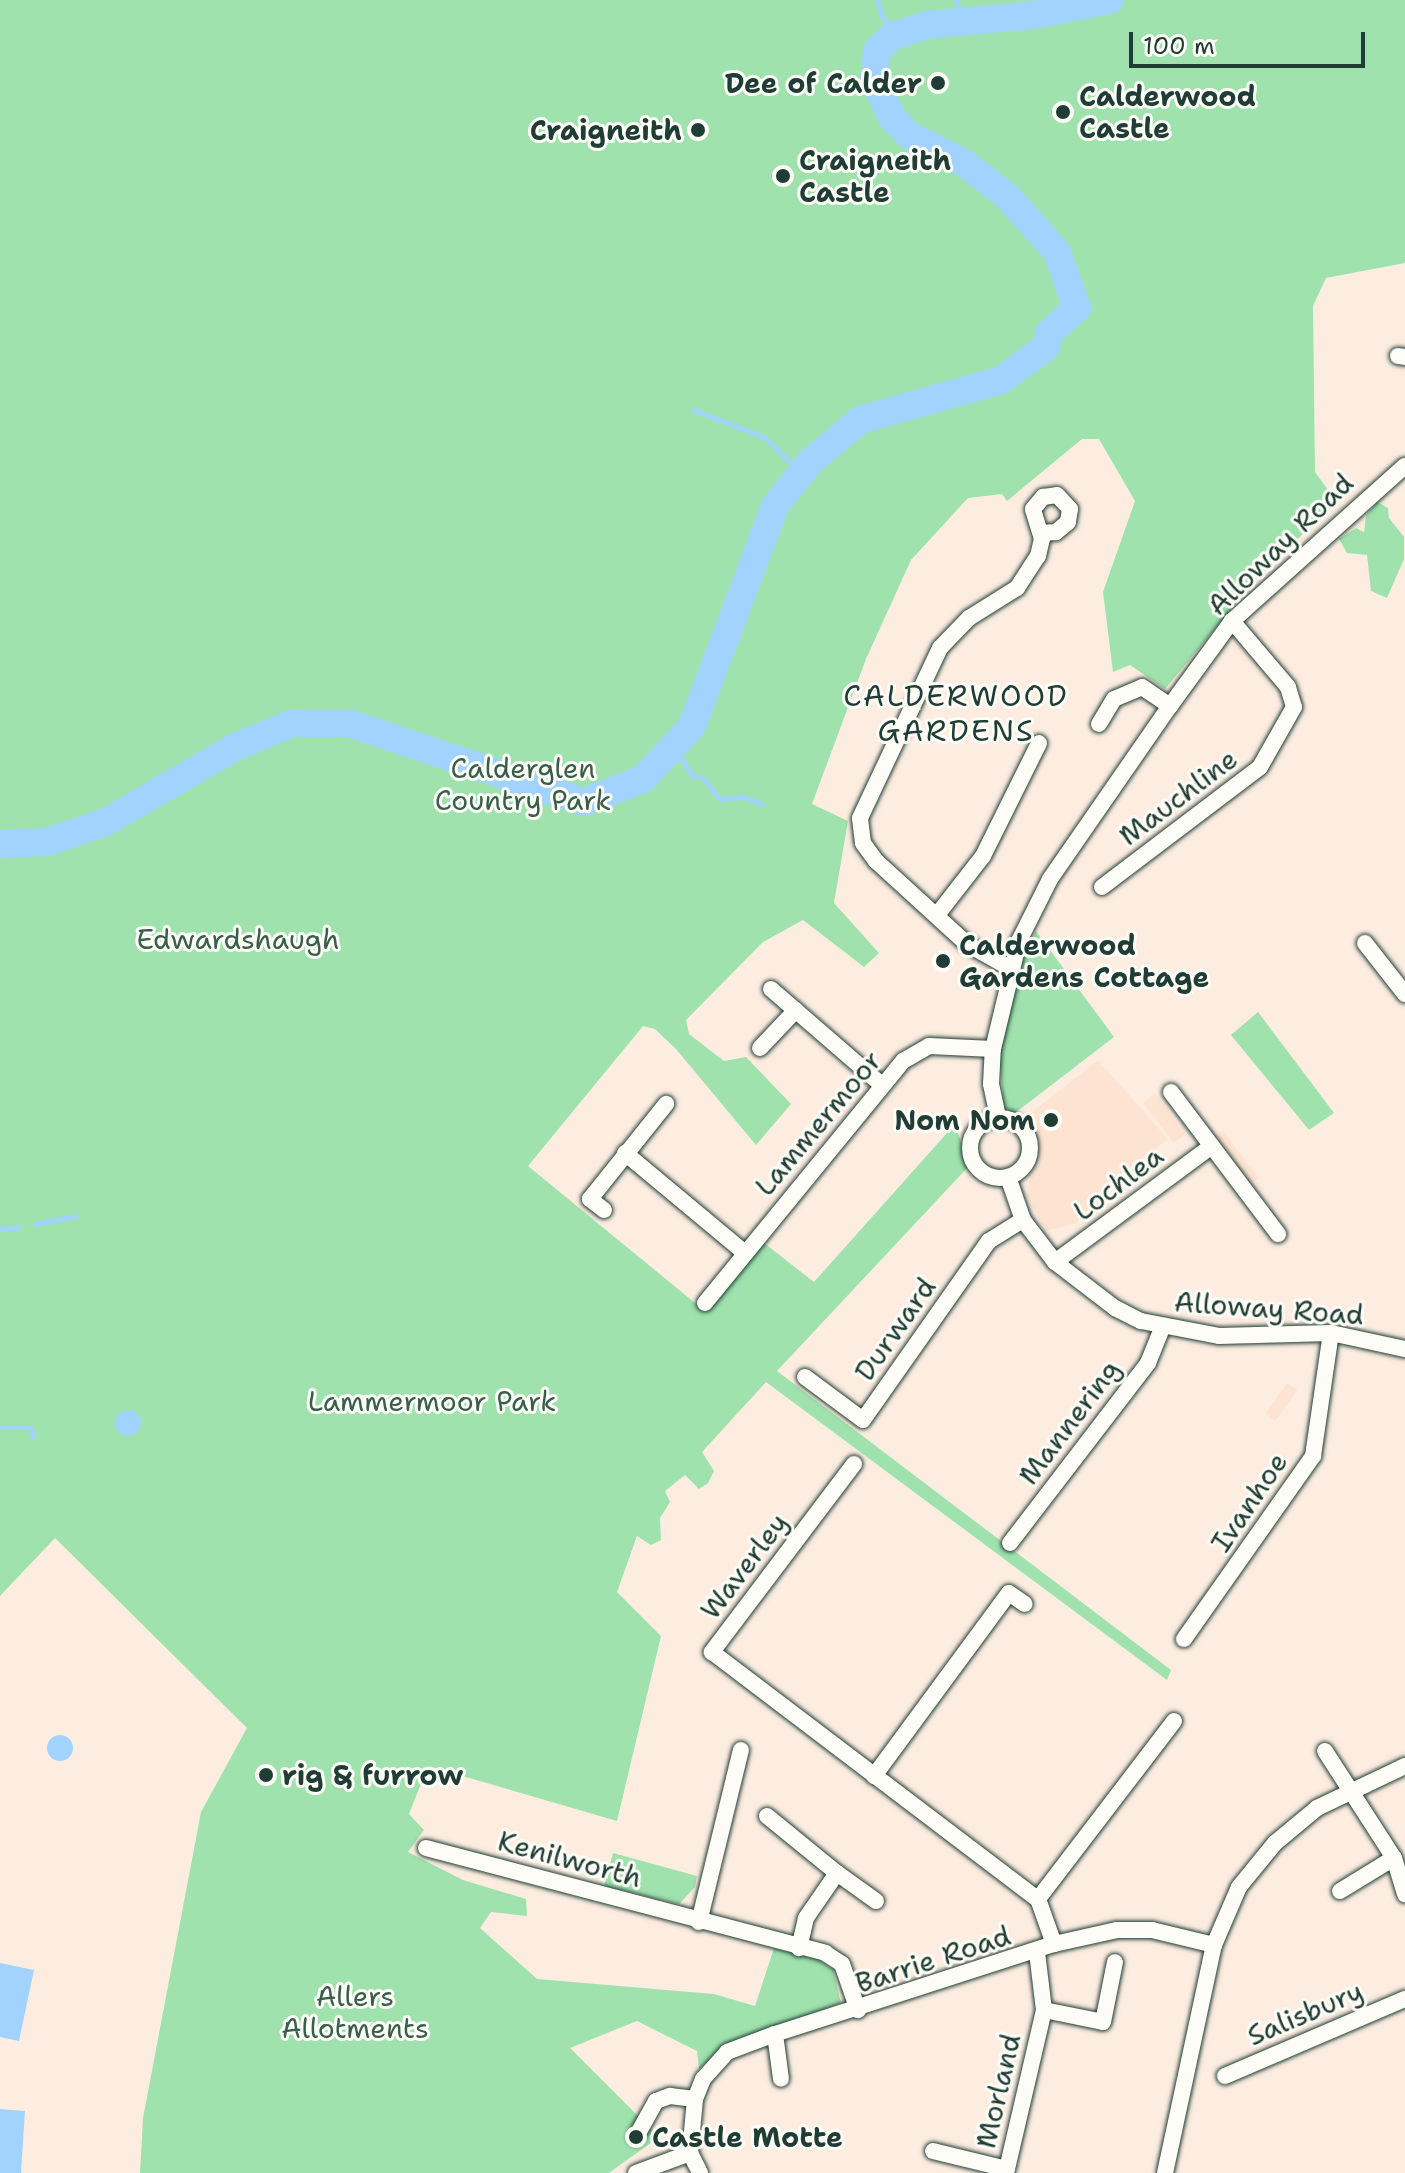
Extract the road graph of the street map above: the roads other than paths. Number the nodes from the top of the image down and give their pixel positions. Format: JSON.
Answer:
{"nodes":[{"id":1,"x":1405,"y":466,"type":"edge"},
{"id":2,"x":1041,"y":533,"type":"dead end"},
{"id":3,"x":1232,"y":621,"type":"junction"},
{"id":4,"x":1170,"y":706,"type":"junction"},
{"id":5,"x":1099,"y":724,"type":"dead end"},
{"id":6,"x":1039,"y":743,"type":"dead end"},
{"id":7,"x":1102,"y":887,"type":"dead end"},
{"id":8,"x":937,"y":915,"type":"junction"},
{"id":9,"x":1365,"y":943,"type":"dead end"},
{"id":10,"x":1010,"y":968,"type":"junction"},
{"id":11,"x":771,"y":989,"type":"dead end"},
{"id":12,"x":1405,"y":994,"type":"edge"},
{"id":13,"x":796,"y":1010,"type":"junction"},
{"id":14,"x":760,"y":1048,"type":"dead end"},
{"id":15,"x":993,"y":1049,"type":"junction"},
{"id":16,"x":882,"y":1085,"type":"junction"},
{"id":17,"x":1171,"y":1092,"type":"dead end"},
{"id":18,"x":666,"y":1104,"type":"dead end"},
{"id":19,"x":998,"y":1117,"type":"junction"},
{"id":20,"x":1212,"y":1146,"type":"junction"},
{"id":21,"x":625,"y":1153,"type":"junction"},
{"id":22,"x":1008,"y":1177,"type":"junction"},
{"id":23,"x":604,"y":1210,"type":"dead end"},
{"id":24,"x":1023,"y":1220,"type":"junction"},
{"id":25,"x":1278,"y":1234,"type":"dead end"},
{"id":26,"x":745,"y":1253,"type":"junction"},
{"id":27,"x":1055,"y":1262,"type":"junction"},
{"id":28,"x":705,"y":1303,"type":"dead end"},
{"id":29,"x":1162,"y":1328,"type":"junction"},
{"id":30,"x":1331,"y":1333,"type":"junction"},
{"id":31,"x":1405,"y":1349,"type":"edge"},
{"id":32,"x":805,"y":1377,"type":"dead end"},
{"id":33,"x":854,"y":1464,"type":"dead end"},
{"id":34,"x":1010,"y":1543,"type":"dead end"},
{"id":35,"x":1025,"y":1604,"type":"dead end"},
{"id":36,"x":1184,"y":1639,"type":"dead end"},
{"id":37,"x":1174,"y":1721,"type":"dead end"},
{"id":38,"x":741,"y":1750,"type":"dead end"},
{"id":39,"x":1325,"y":1751,"type":"dead end"},
{"id":40,"x":1405,"y":1766,"type":"edge"},
{"id":41,"x":874,"y":1776,"type":"junction"},
{"id":42,"x":1352,"y":1790,"type":"junction"},
{"id":43,"x":767,"y":1816,"type":"dead end"},
{"id":44,"x":426,"y":1848,"type":"dead end"},
{"id":45,"x":1394,"y":1858,"type":"junction"},
{"id":46,"x":837,"y":1873,"type":"junction"},
{"id":47,"x":1404,"y":1886,"type":"edge"},
{"id":48,"x":1340,"y":1891,"type":"dead end"},
{"id":49,"x":1038,"y":1899,"type":"junction"},
{"id":50,"x":876,"y":1901,"type":"dead end"},
{"id":51,"x":699,"y":1922,"type":"junction"},
{"id":52,"x":1054,"y":1944,"type":"junction"},
{"id":53,"x":1214,"y":1945,"type":"junction"},
{"id":54,"x":799,"y":1948,"type":"junction"},
{"id":55,"x":1037,"y":1952,"type":"junction"},
{"id":56,"x":1115,"y":1962,"type":"dead end"},
{"id":57,"x":1405,"y":1999,"type":"edge"},
{"id":58,"x":858,"y":2010,"type":"junction"},
{"id":59,"x":1044,"y":2010,"type":"junction"},
{"id":60,"x":775,"y":2034,"type":"junction"},
{"id":61,"x":1225,"y":2076,"type":"dead end"},
{"id":62,"x":781,"y":2079,"type":"dead end"},
{"id":63,"x":695,"y":2099,"type":"junction"},
{"id":64,"x":636,"y":2137,"type":"dead end"},
{"id":65,"x":933,"y":2151,"type":"dead end"},
{"id":66,"x":690,"y":2153,"type":"junction"},
{"id":67,"x":636,"y":2173,"type":"edge"},
{"id":68,"x":700,"y":2173,"type":"edge"},
{"id":69,"x":1165,"y":2173,"type":"edge"}],
"edges":[{"from":1,"to":3,"type":"street","name":"Alloway Road"},
{"from":2,"to":8,"type":"street"},
{"from":3,"to":4,"type":"street","name":"Alloway Road"},
{"from":3,"to":7,"type":"street","name":"Mauchline"},
{"from":4,"to":5,"type":"street"},
{"from":4,"to":10,"type":"street","name":"Alloway Road"},
{"from":6,"to":8,"type":"street"},
{"from":8,"to":10,"type":"street"},
{"from":9,"to":12,"type":"street"},
{"from":10,"to":15,"type":"street","name":"Alloway Road"},
{"from":11,"to":13,"type":"street"},
{"from":13,"to":14,"type":"street"},
{"from":13,"to":16,"type":"street"},
{"from":15,"to":16,"type":"street","name":"Lammermoor"},
{"from":15,"to":19,"type":"street","name":"Alloway Road"},
{"from":16,"to":26,"type":"street","name":"Lammermoor"},
{"from":17,"to":20,"type":"street"},
{"from":18,"to":21,"type":"street"},
{"from":19,"to":22,"type":"street"},
{"from":19,"to":22,"type":"street"},
{"from":20,"to":25,"type":"street"},
{"from":20,"to":27,"type":"street","name":"Lochlea"},
{"from":21,"to":23,"type":"street"},
{"from":21,"to":26,"type":"street"},
{"from":22,"to":24,"type":"street","name":"Alloway Road"},
{"from":24,"to":27,"type":"street","name":"Alloway Road"},
{"from":24,"to":32,"type":"street","name":"Durward"},
{"from":26,"to":28,"type":"street","name":"Lammermoor"},
{"from":27,"to":29,"type":"street","name":"Alloway Road"},
{"from":29,"to":30,"type":"street","name":"Alloway Road"},
{"from":29,"to":34,"type":"street","name":"Mannering"},
{"from":30,"to":31,"type":"street","name":"Alloway Road"},
{"from":30,"to":36,"type":"street","name":"Ivanhoe"},
{"from":33,"to":41,"type":"street","name":"Waverley"},
{"from":35,"to":41,"type":"street"},
{"from":37,"to":49,"type":"street"},
{"from":38,"to":51,"type":"street"},
{"from":39,"to":42,"type":"street"},
{"from":40,"to":42,"type":"street"},
{"from":41,"to":49,"type":"street","name":"Waverley"},
{"from":42,"to":45,"type":"street"},
{"from":42,"to":53,"type":"street"},
{"from":43,"to":46,"type":"street"},
{"from":44,"to":51,"type":"street","name":"Kenilworth"},
{"from":45,"to":47,"type":"street"},
{"from":45,"to":48,"type":"street"},
{"from":46,"to":50,"type":"street"},
{"from":46,"to":54,"type":"street"},
{"from":49,"to":52,"type":"street"},
{"from":51,"to":54,"type":"street","name":"Kenilworth"},
{"from":52,"to":53,"type":"street","name":"Barrie Road"},
{"from":52,"to":55,"type":"street","name":"Barrie Road"},
{"from":53,"to":69,"type":"street"},
{"from":54,"to":58,"type":"street","name":"Kenilworth"},
{"from":55,"to":58,"type":"street","name":"Barrie Road"},
{"from":55,"to":59,"type":"street","name":"Morland"},
{"from":56,"to":59,"type":"street"},
{"from":57,"to":61,"type":"street","name":"Salisbury"},
{"from":58,"to":60,"type":"street","name":"Barrie Road"},
{"from":59,"to":65,"type":"street","name":"Morland"},
{"from":60,"to":62,"type":"street"},
{"from":60,"to":63,"type":"street","name":"Barrie Road"},
{"from":63,"to":64,"type":"street"},
{"from":63,"to":66,"type":"street","name":"Barrie Road"},
{"from":66,"to":67,"type":"street"},
{"from":66,"to":68,"type":"street"}]}
